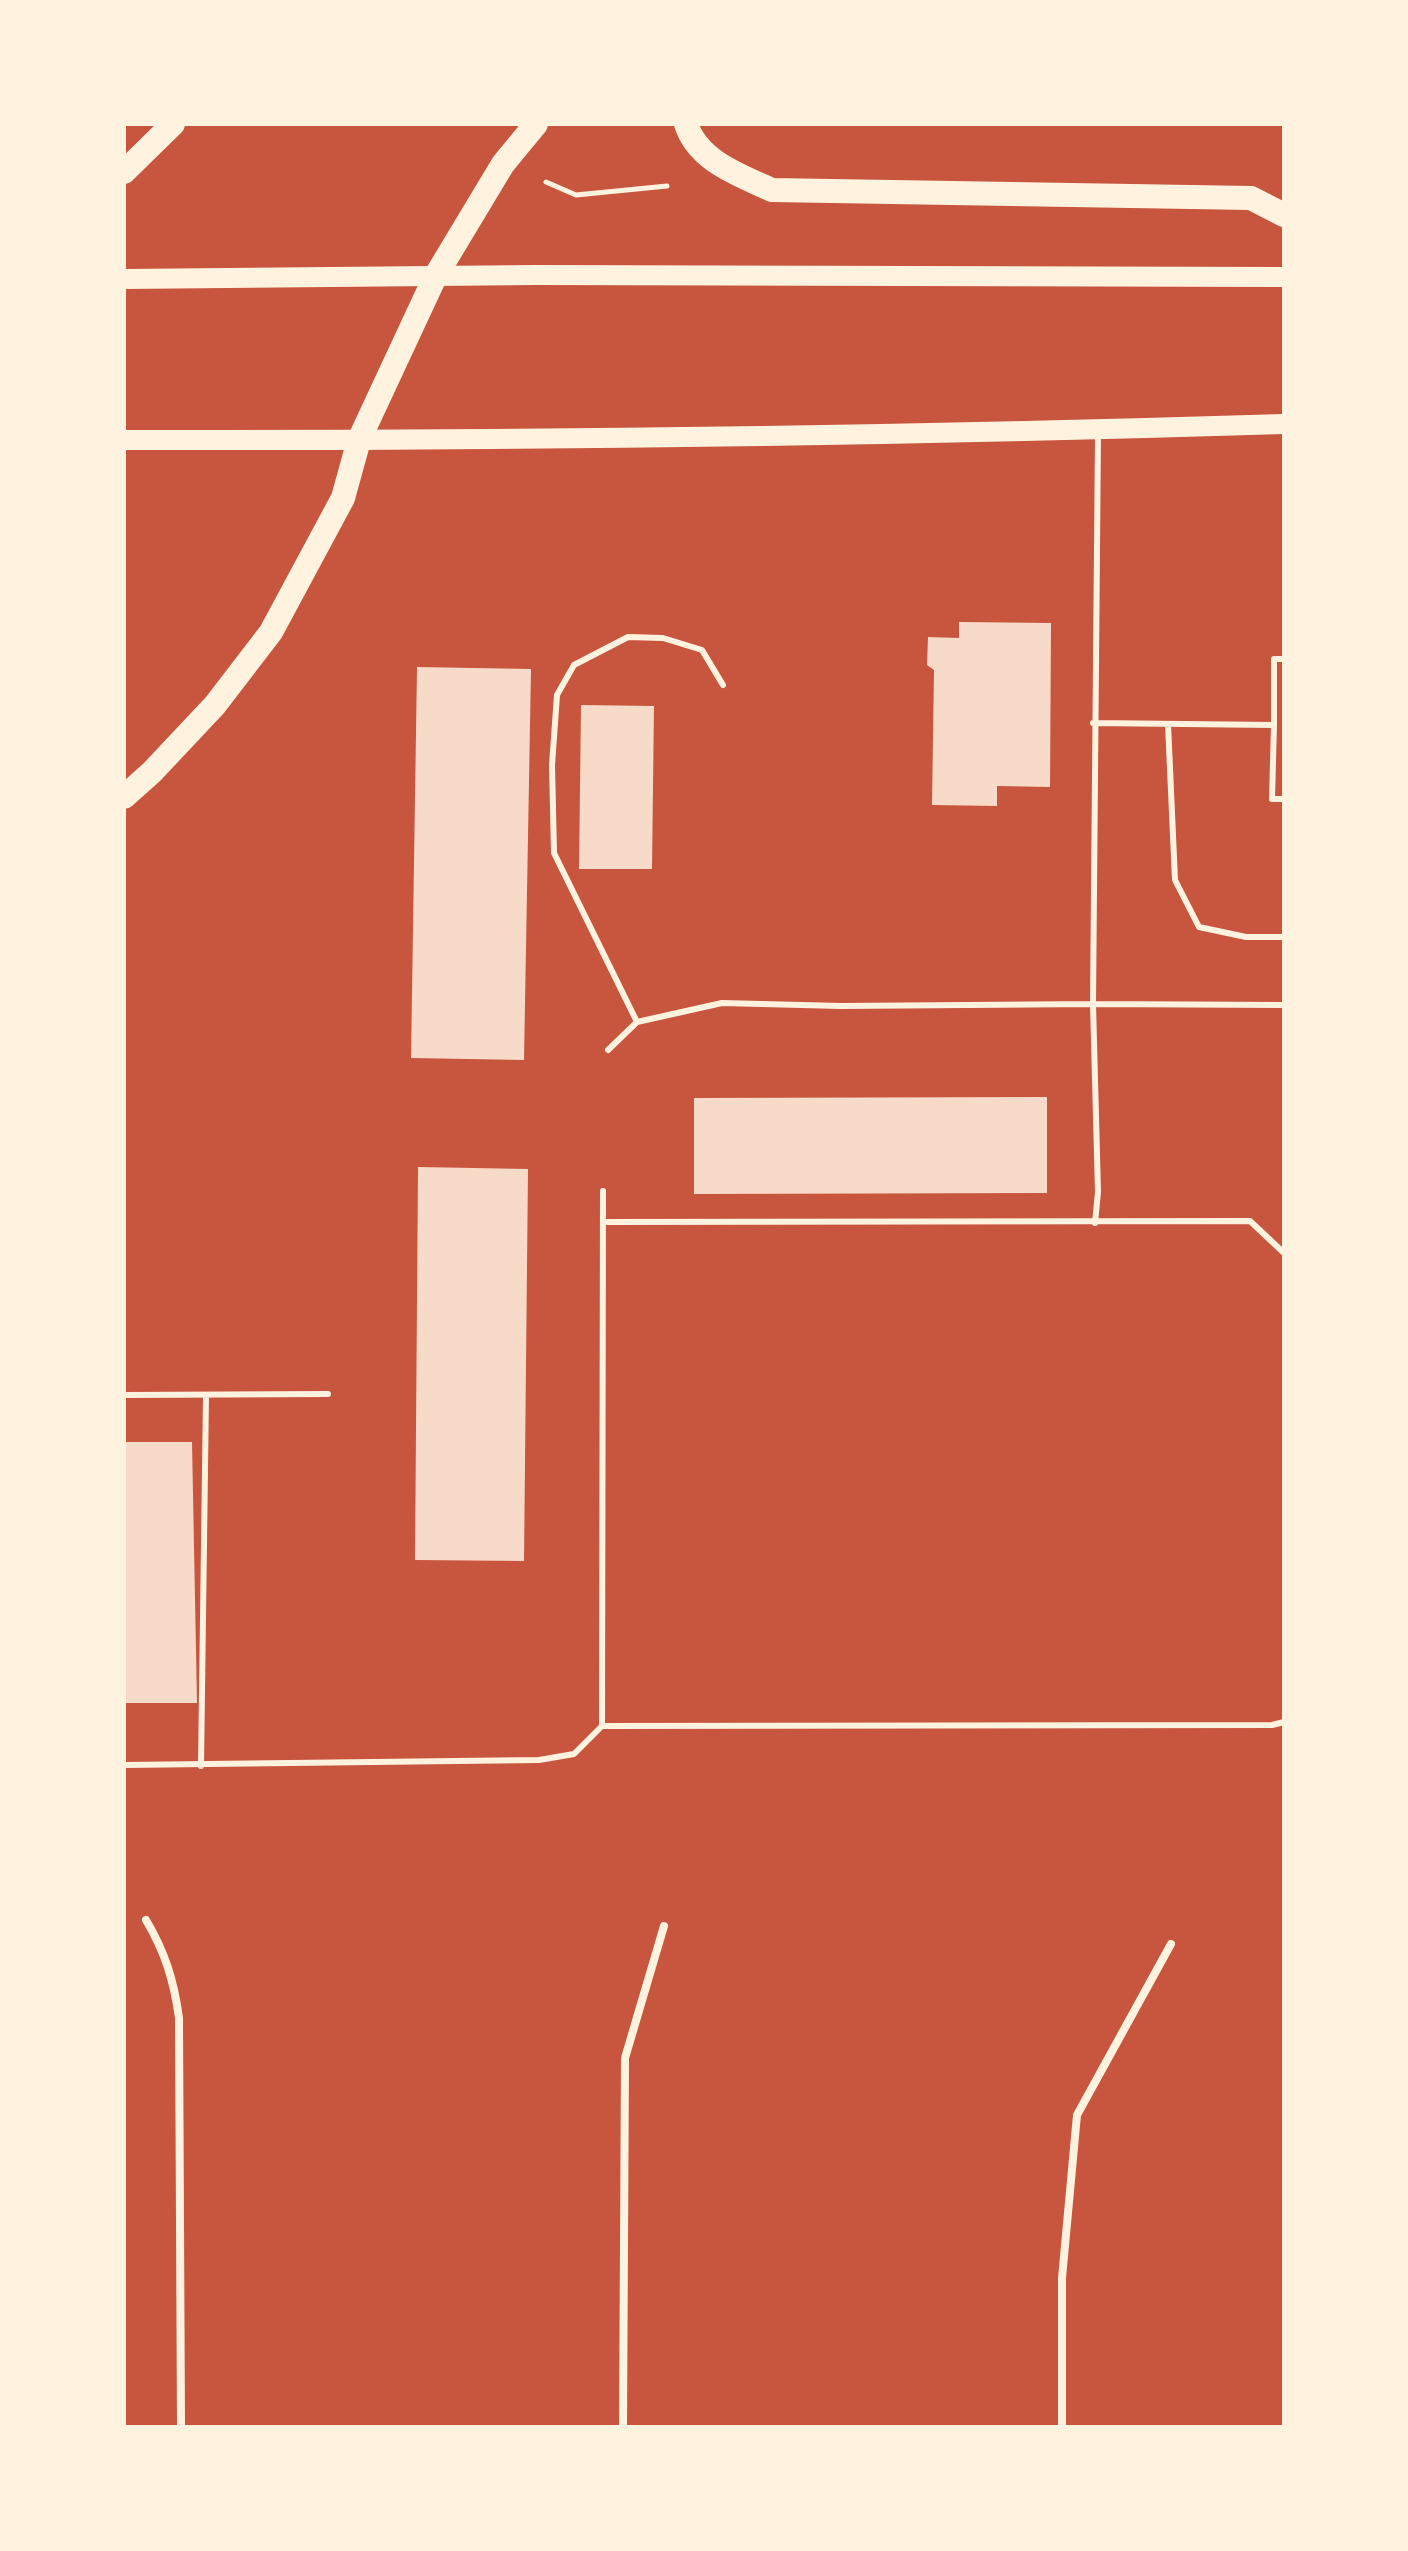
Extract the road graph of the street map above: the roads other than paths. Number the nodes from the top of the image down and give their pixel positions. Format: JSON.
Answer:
{"nodes":[{"id":1,"x":173,"y":124,"type":"edge"},
{"id":2,"x":536,"y":124,"type":"edge"},
{"id":3,"x":686,"y":124,"type":"edge"},
{"id":4,"x":124,"y":171,"type":"edge"},
{"id":5,"x":1284,"y":215,"type":"edge"},
{"id":6,"x":435,"y":277,"type":"junction"},
{"id":7,"x":1284,"y":277,"type":"edge"},
{"id":8,"x":124,"y":279,"type":"edge"},
{"id":9,"x":1284,"y":424,"type":"edge"},
{"id":10,"x":1098,"y":431,"type":"junction"},
{"id":11,"x":124,"y":440,"type":"edge"},
{"id":12,"x":359,"y":440,"type":"junction"},
{"id":13,"x":1284,"y":659,"type":"edge"},
{"id":14,"x":723,"y":685,"type":"dead end"},
{"id":15,"x":1093,"y":723,"type":"junction"},
{"id":16,"x":1168,"y":724,"type":"junction"},
{"id":17,"x":1274,"y":725,"type":"junction"},
{"id":18,"x":124,"y":797,"type":"edge"},
{"id":19,"x":1284,"y":799,"type":"edge"},
{"id":20,"x":1284,"y":937,"type":"edge"},
{"id":21,"x":1093,"y":1004,"type":"junction"},
{"id":22,"x":1284,"y":1005,"type":"edge"},
{"id":23,"x":637,"y":1022,"type":"junction"},
{"id":24,"x":608,"y":1050,"type":"dead end"},
{"id":25,"x":603,"y":1191,"type":"dead end"},
{"id":26,"x":603,"y":1222,"type":"junction"},
{"id":27,"x":1095,"y":1223,"type":"junction"},
{"id":28,"x":1284,"y":1253,"type":"edge"},
{"id":29,"x":328,"y":1394,"type":"dead end"},
{"id":30,"x":124,"y":1395,"type":"edge"},
{"id":31,"x":206,"y":1395,"type":"junction"},
{"id":32,"x":1284,"y":1722,"type":"edge"},
{"id":33,"x":602,"y":1726,"type":"junction"},
{"id":34,"x":124,"y":1765,"type":"edge"},
{"id":35,"x":201,"y":1766,"type":"junction"},
{"id":36,"x":146,"y":1920,"type":"dead end"},
{"id":37,"x":664,"y":1926,"type":"dead end"},
{"id":38,"x":1171,"y":1944,"type":"dead end"},
{"id":39,"x":181,"y":2427,"type":"edge"},
{"id":40,"x":623,"y":2427,"type":"edge"},
{"id":41,"x":1062,"y":2427,"type":"edge"}],
"edges":[{"from":1,"to":4,"type":"highway"},
{"from":2,"to":6,"type":"highway"},
{"from":3,"to":5,"type":"highway"},
{"from":6,"to":7,"type":"main road"},
{"from":6,"to":8,"type":"main road"},
{"from":6,"to":12,"type":"highway"},
{"from":9,"to":10,"type":"main road"},
{"from":10,"to":12,"type":"main road"},
{"from":10,"to":15,"type":"lane"},
{"from":11,"to":12,"type":"main road"},
{"from":12,"to":18,"type":"highway"},
{"from":13,"to":17,"type":"lane"},
{"from":14,"to":23,"type":"lane"},
{"from":15,"to":16,"type":"lane"},
{"from":15,"to":21,"type":"lane"},
{"from":16,"to":17,"type":"lane"},
{"from":16,"to":20,"type":"lane"},
{"from":17,"to":19,"type":"lane"},
{"from":21,"to":22,"type":"lane"},
{"from":21,"to":23,"type":"lane"},
{"from":21,"to":27,"type":"lane"},
{"from":23,"to":24,"type":"lane"},
{"from":25,"to":26,"type":"lane"},
{"from":26,"to":27,"type":"lane"},
{"from":26,"to":33,"type":"lane"},
{"from":27,"to":28,"type":"lane"},
{"from":29,"to":31,"type":"lane"},
{"from":30,"to":31,"type":"lane"},
{"from":31,"to":35,"type":"lane"},
{"from":32,"to":33,"type":"lane"},
{"from":33,"to":35,"type":"lane"},
{"from":34,"to":35,"type":"lane"},
{"from":36,"to":39,"type":"street"},
{"from":37,"to":40,"type":"street"},
{"from":38,"to":41,"type":"street"}]}
